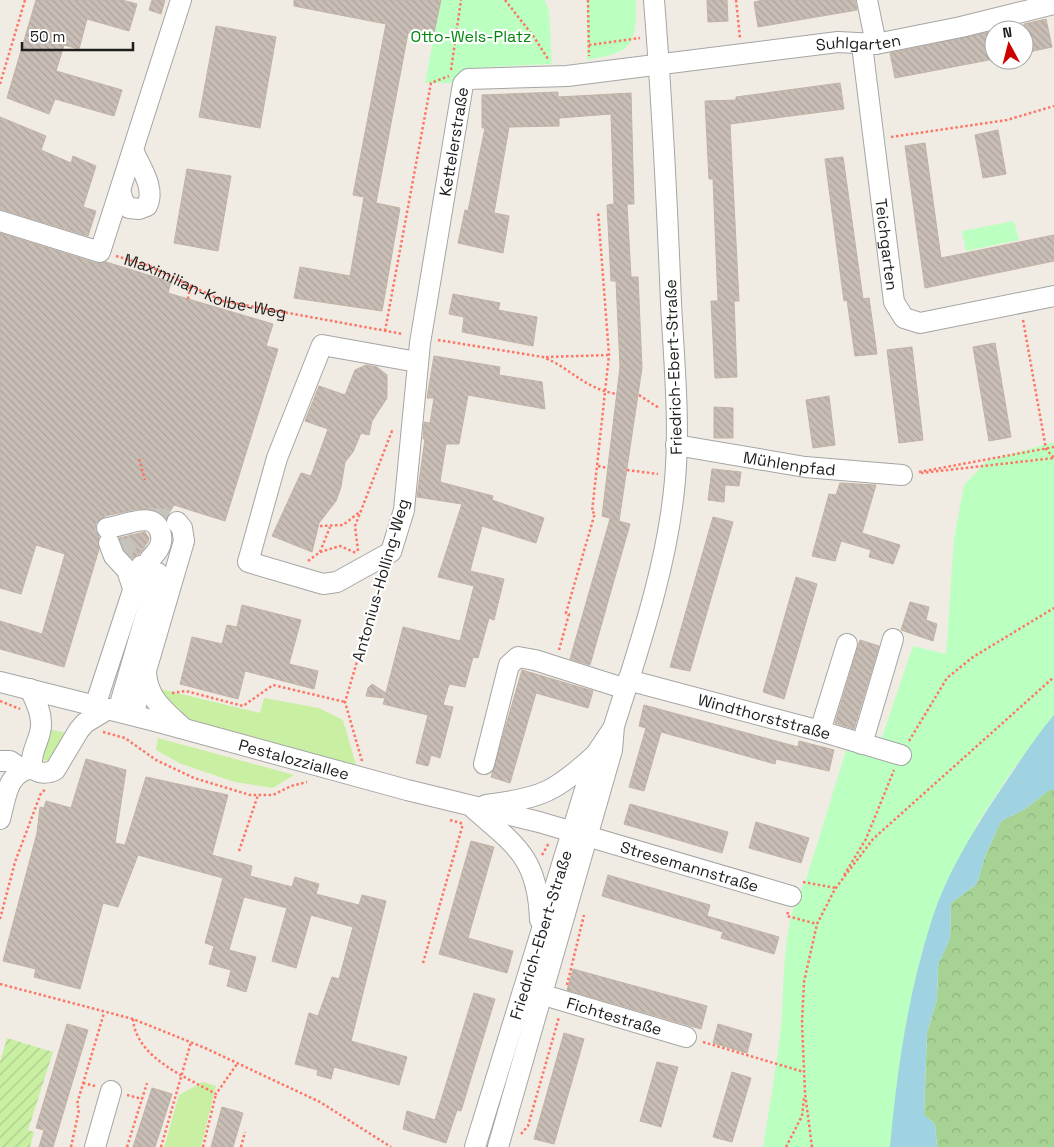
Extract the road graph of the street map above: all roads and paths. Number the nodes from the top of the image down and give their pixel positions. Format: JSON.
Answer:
{"nodes":[{"id":1,"x":25,"y":0,"type":"edge"},
{"id":2,"x":181,"y":0,"type":"edge"},
{"id":3,"x":461,"y":0,"type":"edge"},
{"id":4,"x":505,"y":0,"type":"edge"},
{"id":5,"x":588,"y":0,"type":"edge"},
{"id":6,"x":654,"y":0,"type":"edge"},
{"id":7,"x":736,"y":0,"type":"edge"},
{"id":8,"x":868,"y":0,"type":"edge"},
{"id":9,"x":1054,"y":4,"type":"edge"},
{"id":10,"x":657,"y":36,"type":"junction"},
{"id":11,"x":589,"y":44,"type":"junction"},
{"id":12,"x":869,"y":44,"type":"junction"},
{"id":13,"x":742,"y":55,"type":"junction"},
{"id":14,"x":659,"y":66,"type":"junction"},
{"id":15,"x":590,"y":73,"type":"junction"},
{"id":16,"x":559,"y":76,"type":"junction"},
{"id":17,"x":0,"y":84,"type":"edge"},
{"id":18,"x":1054,"y":106,"type":"edge"},
{"id":19,"x":875,"y":139,"type":"junction"},
{"id":20,"x":133,"y":150,"type":"junction"},
{"id":21,"x":120,"y":190,"type":"junction"},
{"id":22,"x":598,"y":211,"type":"dead end"},
{"id":23,"x":0,"y":221,"type":"edge"},
{"id":24,"x":100,"y":252,"type":"junction"},
{"id":25,"x":190,"y":286,"type":"junction"},
{"id":26,"x":1054,"y":296,"type":"edge"},
{"id":27,"x":188,"y":299,"type":"dead end"},
{"id":28,"x":1020,"y":304,"type":"junction"},
{"id":29,"x":420,"y":337,"type":"junction"},
{"id":30,"x":609,"y":355,"type":"junction"},
{"id":31,"x":543,"y":358,"type":"junction"},
{"id":32,"x":417,"y":362,"type":"junction"},
{"id":33,"x":606,"y":392,"type":"junction"},
{"id":34,"x":616,"y":394,"type":"dead end"},
{"id":35,"x":639,"y":395,"type":"dead end"},
{"id":36,"x":676,"y":408,"type":"junction"},
{"id":37,"x":411,"y":433,"type":"junction"},
{"id":38,"x":676,"y":445,"type":"junction"},
{"id":39,"x":1054,"y":447,"type":"edge"},
{"id":40,"x":1046,"y":449,"type":"junction"},
{"id":41,"x":1054,"y":458,"type":"edge"},
{"id":42,"x":140,"y":459,"type":"dead end"},
{"id":43,"x":598,"y":466,"type":"junction"},
{"id":44,"x":607,"y":468,"type":"dead end"},
{"id":45,"x":627,"y":470,"type":"dead end"},
{"id":46,"x":902,"y":475,"type":"junction"},
{"id":47,"x":675,"y":476,"type":"junction"},
{"id":48,"x":145,"y":480,"type":"dead end"},
{"id":49,"x":362,"y":510,"type":"junction"},
{"id":50,"x":177,"y":522,"type":"dead end"},
{"id":51,"x":320,"y":526,"type":"dead end"},
{"id":52,"x":330,"y":526,"type":"junction"},
{"id":53,"x":320,"y":552,"type":"junction"},
{"id":54,"x":391,"y":552,"type":"junction"},
{"id":55,"x":150,"y":566,"type":"junction"},
{"id":56,"x":367,"y":566,"type":"junction"},
{"id":57,"x":299,"y":577,"type":"junction"},
{"id":58,"x":378,"y":587,"type":"junction"},
{"id":59,"x":133,"y":588,"type":"junction"},
{"id":60,"x":1054,"y":608,"type":"edge"},
{"id":61,"x":893,"y":639,"type":"dead end"},
{"id":62,"x":848,"y":644,"type":"dead end"},
{"id":63,"x":554,"y":666,"type":"junction"},
{"id":64,"x":146,"y":671,"type":"junction"},
{"id":65,"x":1054,"y":677,"type":"edge"},
{"id":66,"x":0,"y":682,"type":"edge"},
{"id":67,"x":627,"y":685,"type":"junction"},
{"id":68,"x":30,"y":690,"type":"junction"},
{"id":69,"x":153,"y":699,"type":"junction"},
{"id":70,"x":0,"y":701,"type":"edge"},
{"id":71,"x":345,"y":702,"type":"junction"},
{"id":72,"x":113,"y":710,"type":"junction"},
{"id":73,"x":41,"y":718,"type":"junction"},
{"id":74,"x":614,"y":726,"type":"junction"},
{"id":75,"x":183,"y":729,"type":"junction"},
{"id":76,"x":79,"y":730,"type":"junction"},
{"id":77,"x":820,"y":731,"type":"junction"},
{"id":78,"x":862,"y":744,"type":"junction"},
{"id":79,"x":596,"y":754,"type":"junction"},
{"id":80,"x":901,"y":755,"type":"junction"},
{"id":81,"x":0,"y":761,"type":"edge"},
{"id":82,"x":362,"y":761,"type":"dead end"},
{"id":83,"x":484,"y":764,"type":"dead end"},
{"id":84,"x":28,"y":768,"type":"junction"},
{"id":85,"x":315,"y":784,"type":"dead end"},
{"id":86,"x":48,"y":788,"type":"dead end"},
{"id":87,"x":258,"y":795,"type":"junction"},
{"id":88,"x":0,"y":818,"type":"edge"},
{"id":89,"x":448,"y":819,"type":"dead end"},
{"id":90,"x":468,"y":819,"type":"junction"},
{"id":91,"x":580,"y":834,"type":"junction"},
{"id":92,"x":240,"y":851,"type":"dead end"},
{"id":93,"x":835,"y":890,"type":"junction"},
{"id":94,"x":791,"y":896,"type":"junction"},
{"id":95,"x":0,"y":919,"type":"edge"},
{"id":96,"x":817,"y":924,"type":"junction"},
{"id":97,"x":540,"y":930,"type":"junction"},
{"id":98,"x":423,"y":963,"type":"dead end"},
{"id":99,"x":0,"y":984,"type":"edge"},
{"id":100,"x":532,"y":992,"type":"junction"},
{"id":101,"x":104,"y":1013,"type":"junction"},
{"id":102,"x":133,"y":1019,"type":"junction"},
{"id":103,"x":686,"y":1037,"type":"joint"},
{"id":104,"x":191,"y":1042,"type":"junction"},
{"id":105,"x":237,"y":1064,"type":"junction"},
{"id":106,"x":804,"y":1072,"type":"junction"},
{"id":107,"x":182,"y":1075,"type":"junction"},
{"id":108,"x":147,"y":1083,"type":"dead end"},
{"id":109,"x":111,"y":1091,"type":"dead end"},
{"id":110,"x":805,"y":1093,"type":"junction"},
{"id":111,"x":216,"y":1094,"type":"junction"},
{"id":112,"x":245,"y":1132,"type":"dead end"},
{"id":113,"x":71,"y":1147,"type":"edge"},
{"id":114,"x":95,"y":1147,"type":"edge"},
{"id":115,"x":128,"y":1147,"type":"edge"},
{"id":116,"x":161,"y":1147,"type":"edge"},
{"id":117,"x":203,"y":1147,"type":"edge"},
{"id":118,"x":241,"y":1147,"type":"edge"},
{"id":119,"x":390,"y":1147,"type":"edge"},
{"id":120,"x":474,"y":1147,"type":"edge"},
{"id":121,"x":498,"y":1147,"type":"edge"},
{"id":122,"x":786,"y":1147,"type":"edge"},
{"id":123,"x":812,"y":1147,"type":"edge"}],
"edges":[{"from":1,"to":17,"type":"path"},
{"from":2,"to":20,"type":"street"},
{"from":3,"to":25,"type":"path","name":"Maximilian-Kolbe-Weg"},
{"from":4,"to":16,"type":"path"},
{"from":5,"to":11,"type":"path"},
{"from":6,"to":10,"type":"street","name":"Friedrich-Ebert-Straße"},
{"from":7,"to":13,"type":"path"},
{"from":8,"to":12,"type":"street","name":"Teichgarten"},
{"from":9,"to":12,"type":"street","name":"Suhlgarten"},
{"from":10,"to":11,"type":"path"},
{"from":10,"to":14,"type":"street","name":"Friedrich-Ebert-Straße"},
{"from":11,"to":15,"type":"path"},
{"from":12,"to":13,"type":"street","name":"Suhlgarten"},
{"from":12,"to":19,"type":"street","name":"Teichgarten"},
{"from":13,"to":14,"type":"street","name":"Suhlgarten"},
{"from":14,"to":15,"type":"street","name":"Kettelerstraße"},
{"from":14,"to":36,"type":"street","name":"Friedrich-Ebert-Straße"},
{"from":15,"to":16,"type":"street","name":"Kettelerstraße"},
{"from":16,"to":29,"type":"street","name":"Kettelerstraße"},
{"from":18,"to":19,"type":"path"},
{"from":19,"to":28,"type":"street","name":"Teichgarten"},
{"from":20,"to":21,"type":"street"},
{"from":20,"to":21,"type":"street"},
{"from":21,"to":24,"type":"street"},
{"from":22,"to":30,"type":"path"},
{"from":23,"to":24,"type":"street"},
{"from":24,"to":25,"type":"path","name":"Maximilian-Kolbe-Weg"},
{"from":25,"to":27,"type":"path"},
{"from":26,"to":28,"type":"street","name":"Teichgarten"},
{"from":28,"to":40,"type":"path"},
{"from":29,"to":31,"type":"path"},
{"from":29,"to":32,"type":"street","name":"Antonius-Holling-Weg"},
{"from":30,"to":31,"type":"path"},
{"from":30,"to":33,"type":"path"},
{"from":31,"to":33,"type":"path"},
{"from":32,"to":37,"type":"street","name":"Antonius-Holling-Weg"},
{"from":32,"to":57,"type":"street"},
{"from":33,"to":34,"type":"path"},
{"from":33,"to":43,"type":"path"},
{"from":35,"to":36,"type":"path"},
{"from":36,"to":38,"type":"street","name":"Friedrich-Ebert-Straße"},
{"from":37,"to":49,"type":"path"},
{"from":37,"to":54,"type":"street","name":"Antonius-Holling-Weg"},
{"from":38,"to":46,"type":"street","name":"Mühlenpfad"},
{"from":38,"to":47,"type":"street","name":"Friedrich-Ebert-Straße"},
{"from":39,"to":40,"type":"path"},
{"from":40,"to":41,"type":"path"},
{"from":40,"to":46,"type":"path"},
{"from":41,"to":46,"type":"path"},
{"from":42,"to":48,"type":"path"},
{"from":43,"to":44,"type":"path"},
{"from":43,"to":63,"type":"path"},
{"from":45,"to":47,"type":"path"},
{"from":47,"to":67,"type":"street","name":"Friedrich-Ebert-Straße"},
{"from":49,"to":52,"type":"path"},
{"from":49,"to":53,"type":"path"},
{"from":50,"to":64,"type":"street"},
{"from":51,"to":52,"type":"path"},
{"from":52,"to":53,"type":"path"},
{"from":53,"to":57,"type":"path"},
{"from":54,"to":56,"type":"street"},
{"from":54,"to":58,"type":"path","name":"Antonius-Holling-Weg"},
{"from":55,"to":59,"type":"street"},
{"from":55,"to":59,"type":"street"},
{"from":55,"to":72,"type":"street"},
{"from":56,"to":57,"type":"street"},
{"from":56,"to":58,"type":"path"},
{"from":58,"to":71,"type":"path","name":"Antonius-Holling-Weg"},
{"from":59,"to":72,"type":"street"},
{"from":60,"to":80,"type":"path"},
{"from":61,"to":78,"type":"street"},
{"from":62,"to":77,"type":"street"},
{"from":63,"to":67,"type":"street","name":"Windthorststraße"},
{"from":63,"to":83,"type":"street","name":"Windthorststraße"},
{"from":64,"to":69,"type":"street"},
{"from":64,"to":72,"type":"street"},
{"from":65,"to":93,"type":"path"},
{"from":66,"to":68,"type":"street","name":"Pestalozziallee"},
{"from":67,"to":74,"type":"street","name":"Friedrich-Ebert-Straße"},
{"from":67,"to":77,"type":"street","name":"Windthorststraße"},
{"from":68,"to":72,"type":"street","name":"Pestalozziallee"},
{"from":68,"to":73,"type":"street"},
{"from":69,"to":71,"type":"path"},
{"from":69,"to":75,"type":"street"},
{"from":70,"to":73,"type":"path"},
{"from":71,"to":82,"type":"path"},
{"from":72,"to":75,"type":"street","name":"Pestalozziallee"},
{"from":72,"to":76,"type":"street"},
{"from":73,"to":84,"type":"street"},
{"from":74,"to":79,"type":"street","name":"Friedrich-Ebert-Straße"},
{"from":74,"to":91,"type":"street","name":"Friedrich-Ebert-Straße"},
{"from":75,"to":90,"type":"street","name":"Pestalozziallee"},
{"from":76,"to":84,"type":"street"},
{"from":76,"to":87,"type":"path"},
{"from":77,"to":78,"type":"street","name":"Windthorststraße"},
{"from":78,"to":80,"type":"street","name":"Windthorststraße"},
{"from":79,"to":90,"type":"street"},
{"from":79,"to":91,"type":"street","name":"Friedrich-Ebert-Straße"},
{"from":80,"to":93,"type":"path"},
{"from":81,"to":84,"type":"street"},
{"from":84,"to":88,"type":"street"},
{"from":85,"to":87,"type":"path"},
{"from":86,"to":95,"type":"path"},
{"from":87,"to":92,"type":"path"},
{"from":89,"to":90,"type":"path"},
{"from":90,"to":91,"type":"street","name":"Pestalozziallee"},
{"from":90,"to":97,"type":"street"},
{"from":90,"to":98,"type":"path"},
{"from":91,"to":94,"type":"street","name":"Stresemannstraße"},
{"from":91,"to":97,"type":"street","name":"Friedrich-Ebert-Straße"},
{"from":91,"to":100,"type":"street","name":"Friedrich-Ebert-Straße"},
{"from":93,"to":94,"type":"path"},
{"from":93,"to":96,"type":"path"},
{"from":94,"to":96,"type":"path"},
{"from":96,"to":106,"type":"path"},
{"from":97,"to":100,"type":"street","name":"Friedrich-Ebert-Straße"},
{"from":99,"to":101,"type":"path"},
{"from":100,"to":103,"type":"street","name":"Fichtestraße"},
{"from":100,"to":120,"type":"street","name":"Friedrich-Ebert-Straße"},
{"from":100,"to":121,"type":"street","name":"Friedrich-Ebert-Straße"},
{"from":101,"to":102,"type":"path"},
{"from":101,"to":113,"type":"path"},
{"from":102,"to":104,"type":"path"},
{"from":102,"to":107,"type":"path"},
{"from":103,"to":106,"type":"path"},
{"from":104,"to":105,"type":"path"},
{"from":104,"to":107,"type":"path"},
{"from":105,"to":111,"type":"path"},
{"from":105,"to":119,"type":"path"},
{"from":106,"to":110,"type":"path"},
{"from":107,"to":111,"type":"path"},
{"from":107,"to":116,"type":"path"},
{"from":108,"to":115,"type":"path"},
{"from":109,"to":114,"type":"street"},
{"from":110,"to":122,"type":"path"},
{"from":110,"to":123,"type":"path"},
{"from":111,"to":117,"type":"path"},
{"from":112,"to":118,"type":"path"}]}
